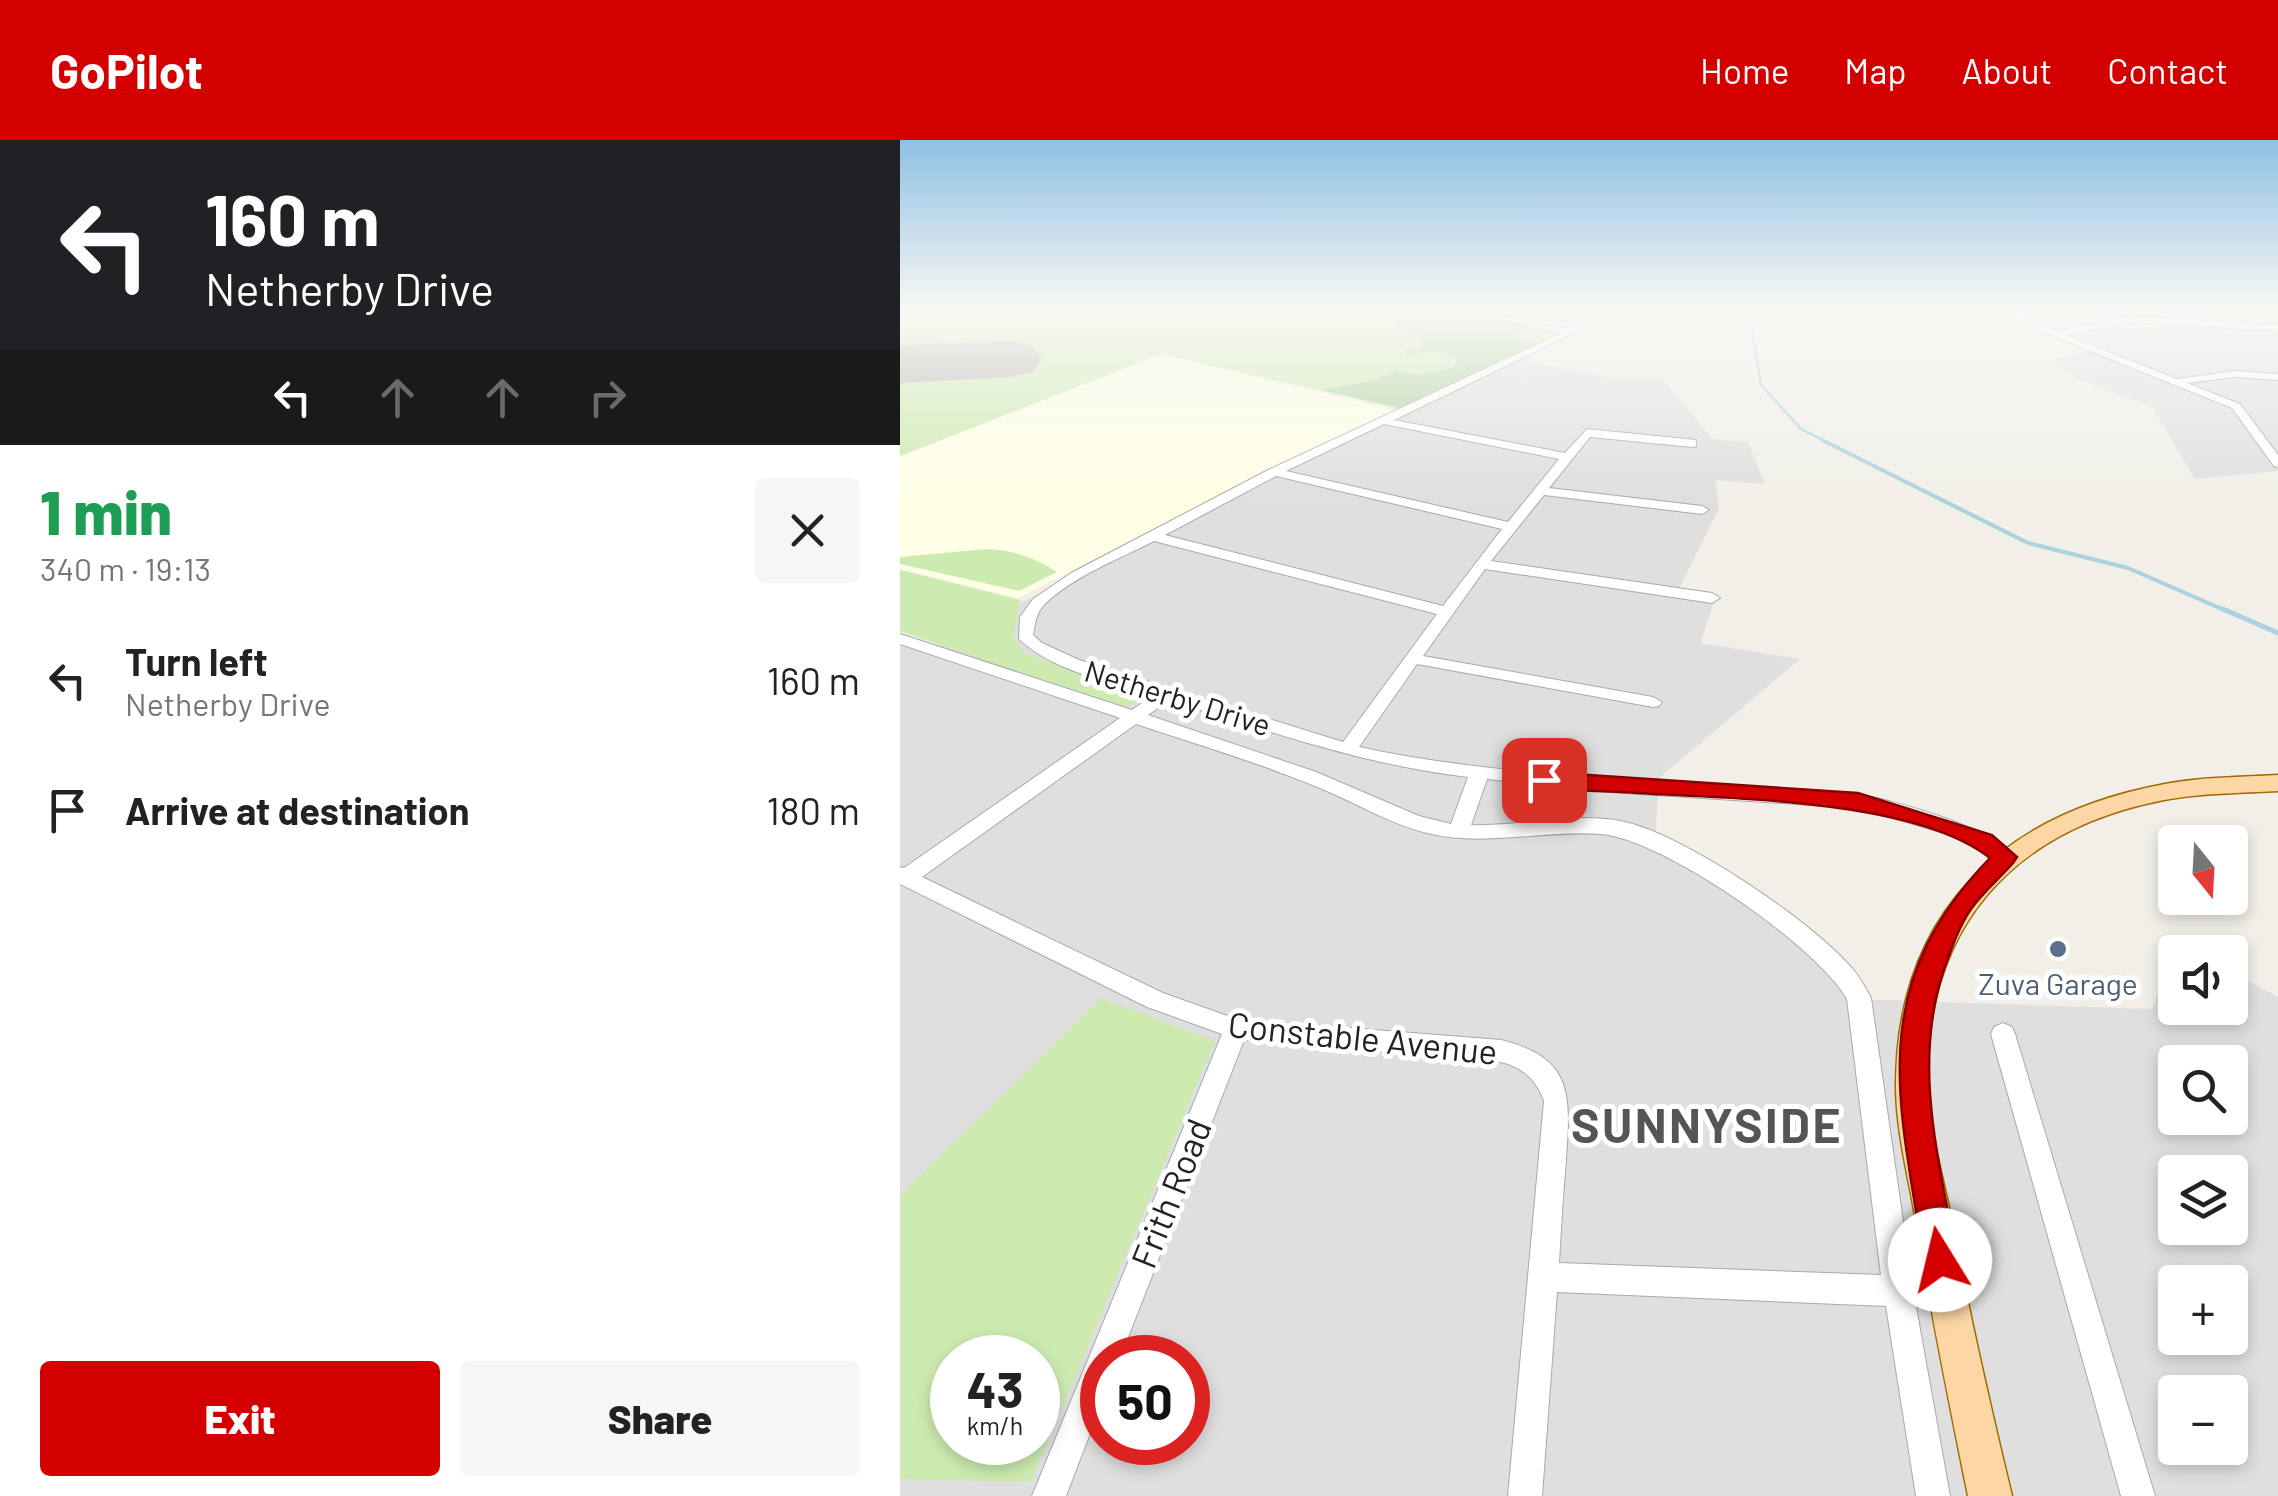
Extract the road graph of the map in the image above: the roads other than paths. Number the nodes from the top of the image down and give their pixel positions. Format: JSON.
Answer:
{"nodes":[{"id":1,"x":1482,"y":374,"type":"edge"},
{"id":2,"x":2163,"y":374,"type":"edge"},
{"id":3,"x":2232,"y":374,"type":"edge"},
{"id":4,"x":2238,"y":374,"type":"edge"},
{"id":5,"x":2278,"y":378,"type":"edge"},
{"id":6,"x":2179,"y":380,"type":"junction"},
{"id":7,"x":1384,"y":420,"type":"junction"},
{"id":8,"x":1692,"y":443,"type":"dead end"},
{"id":9,"x":1567,"y":457,"type":"junction"},
{"id":10,"x":2278,"y":463,"type":"edge"},
{"id":11,"x":1274,"y":472,"type":"junction"},
{"id":12,"x":1542,"y":490,"type":"junction"},
{"id":13,"x":1702,"y":510,"type":"dead end"},
{"id":14,"x":1511,"y":527,"type":"junction"},
{"id":15,"x":1152,"y":536,"type":"junction"},
{"id":16,"x":1481,"y":564,"type":"junction"},
{"id":17,"x":1712,"y":598,"type":"dead end"},
{"id":18,"x":1447,"y":612,"type":"junction"},
{"id":19,"x":900,"y":639,"type":"edge"},
{"id":20,"x":1415,"y":659,"type":"junction"},
{"id":21,"x":1166,"y":695,"type":"junction"},
{"id":22,"x":1653,"y":702,"type":"dead end"},
{"id":23,"x":1132,"y":718,"type":"junction"},
{"id":24,"x":1347,"y":750,"type":"junction"},
{"id":25,"x":1480,"y":773,"type":"junction"},
{"id":26,"x":2278,"y":783,"type":"edge"},
{"id":27,"x":1459,"y":830,"type":"junction"},
{"id":28,"x":2005,"y":857,"type":"junction"},
{"id":29,"x":902,"y":877,"type":"edge"},
{"id":30,"x":1236,"y":1029,"type":"junction"},
{"id":31,"x":2003,"y":1034,"type":"dead end"},
{"id":32,"x":1545,"y":1277,"type":"junction"},
{"id":33,"x":1898,"y":1288,"type":"junction"},
{"id":34,"x":1946,"y":1292,"type":"junction"},
{"id":35,"x":1113,"y":1335,"type":"edge"},
{"id":36,"x":1080,"y":1418,"type":"edge"},
{"id":37,"x":1049,"y":1496,"type":"edge"},
{"id":38,"x":1525,"y":1496,"type":"edge"},
{"id":39,"x":1934,"y":1496,"type":"edge"},
{"id":40,"x":1990,"y":1496,"type":"edge"},
{"id":41,"x":2138,"y":1496,"type":"edge"}],
"edges":[{"from":1,"to":7,"type":"street","name":"Netherby Drive"},
{"from":2,"to":6,"type":"street"},
{"from":3,"to":6,"type":"street"},
{"from":4,"to":5,"type":"street"},
{"from":6,"to":10,"type":"street"},
{"from":7,"to":9,"type":"street"},
{"from":7,"to":11,"type":"street","name":"Netherby Drive"},
{"from":8,"to":9,"type":"street"},
{"from":9,"to":12,"type":"street"},
{"from":11,"to":14,"type":"street"},
{"from":11,"to":15,"type":"street","name":"Netherby Drive"},
{"from":12,"to":13,"type":"street"},
{"from":12,"to":14,"type":"street"},
{"from":14,"to":16,"type":"street"},
{"from":15,"to":18,"type":"street"},
{"from":15,"to":21,"type":"street","name":"Netherby Drive"},
{"from":16,"to":17,"type":"street"},
{"from":16,"to":18,"type":"street"},
{"from":18,"to":20,"type":"street"},
{"from":19,"to":23,"type":"street"},
{"from":20,"to":22,"type":"street"},
{"from":20,"to":24,"type":"street"},
{"from":21,"to":23,"type":"street"},
{"from":21,"to":24,"type":"street","name":"Netherby Drive"},
{"from":23,"to":27,"type":"street"},
{"from":23,"to":29,"type":"street"},
{"from":24,"to":25,"type":"street","name":"Netherby Drive"},
{"from":25,"to":27,"type":"street"},
{"from":25,"to":28,"type":"street","name":"Netherby Drive"},
{"from":26,"to":28,"type":"main road"},
{"from":27,"to":33,"type":"street"},
{"from":28,"to":34,"type":"main road"},
{"from":29,"to":30,"type":"street","name":"Constable Avenue"},
{"from":30,"to":32,"type":"street","name":"Constable Avenue"},
{"from":30,"to":35,"type":"street","name":"Frith Road"},
{"from":31,"to":41,"type":"street"},
{"from":32,"to":33,"type":"street"},
{"from":32,"to":38,"type":"street","name":"Constable Avenue"},
{"from":33,"to":34,"type":"street"},
{"from":33,"to":39,"type":"street"},
{"from":34,"to":40,"type":"main road"},
{"from":36,"to":37,"type":"street","name":"Frith Road"}]}
